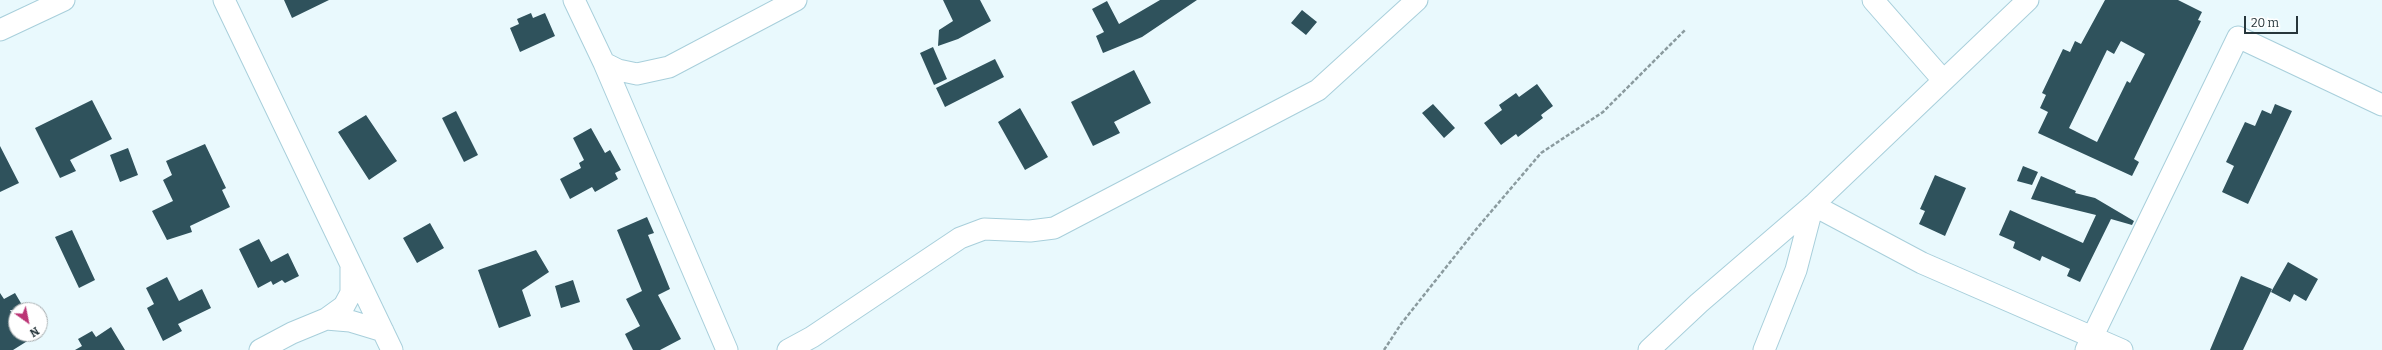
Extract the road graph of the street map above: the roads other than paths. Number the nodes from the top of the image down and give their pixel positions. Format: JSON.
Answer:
{"nodes":[{"id":1,"x":64,"y":0,"type":"edge"},
{"id":2,"x":224,"y":0,"type":"edge"},
{"id":3,"x":574,"y":0,"type":"edge"},
{"id":4,"x":796,"y":0,"type":"edge"},
{"id":5,"x":1417,"y":0,"type":"edge"},
{"id":6,"x":1873,"y":0,"type":"edge"},
{"id":7,"x":2028,"y":0,"type":"edge"},
{"id":8,"x":0,"y":30,"type":"edge"},
{"id":9,"x":604,"y":62,"type":"junction"},
{"id":10,"x":1943,"y":80,"type":"junction"},
{"id":11,"x":2382,"y":105,"type":"edge"},
{"id":12,"x":1813,"y":205,"type":"junction"},
{"id":13,"x":351,"y":265,"type":"junction"},
{"id":14,"x":326,"y":319,"type":"junction"},
{"id":15,"x":383,"y":331,"type":"junction"},
{"id":16,"x":2089,"y":344,"type":"edge"},
{"id":17,"x":260,"y":350,"type":"edge"},
{"id":18,"x":392,"y":350,"type":"edge"},
{"id":19,"x":727,"y":350,"type":"edge"},
{"id":20,"x":788,"y":350,"type":"edge"},
{"id":21,"x":1649,"y":350,"type":"edge"},
{"id":22,"x":1764,"y":350,"type":"edge"},
{"id":23,"x":2122,"y":350,"type":"edge"}],
"edges":[{"from":1,"to":8,"type":"street"},
{"from":2,"to":13,"type":"street"},
{"from":3,"to":9,"type":"street"},
{"from":4,"to":9,"type":"street"},
{"from":5,"to":20,"type":"street"},
{"from":6,"to":10,"type":"street"},
{"from":7,"to":10,"type":"street"},
{"from":9,"to":19,"type":"street"},
{"from":10,"to":12,"type":"street"},
{"from":11,"to":16,"type":"street"},
{"from":12,"to":16,"type":"street"},
{"from":12,"to":21,"type":"street"},
{"from":12,"to":22,"type":"street"},
{"from":13,"to":14,"type":"street"},
{"from":13,"to":15,"type":"street"},
{"from":14,"to":15,"type":"street"},
{"from":14,"to":17,"type":"street"},
{"from":15,"to":18,"type":"street"},
{"from":16,"to":23,"type":"street"}]}
